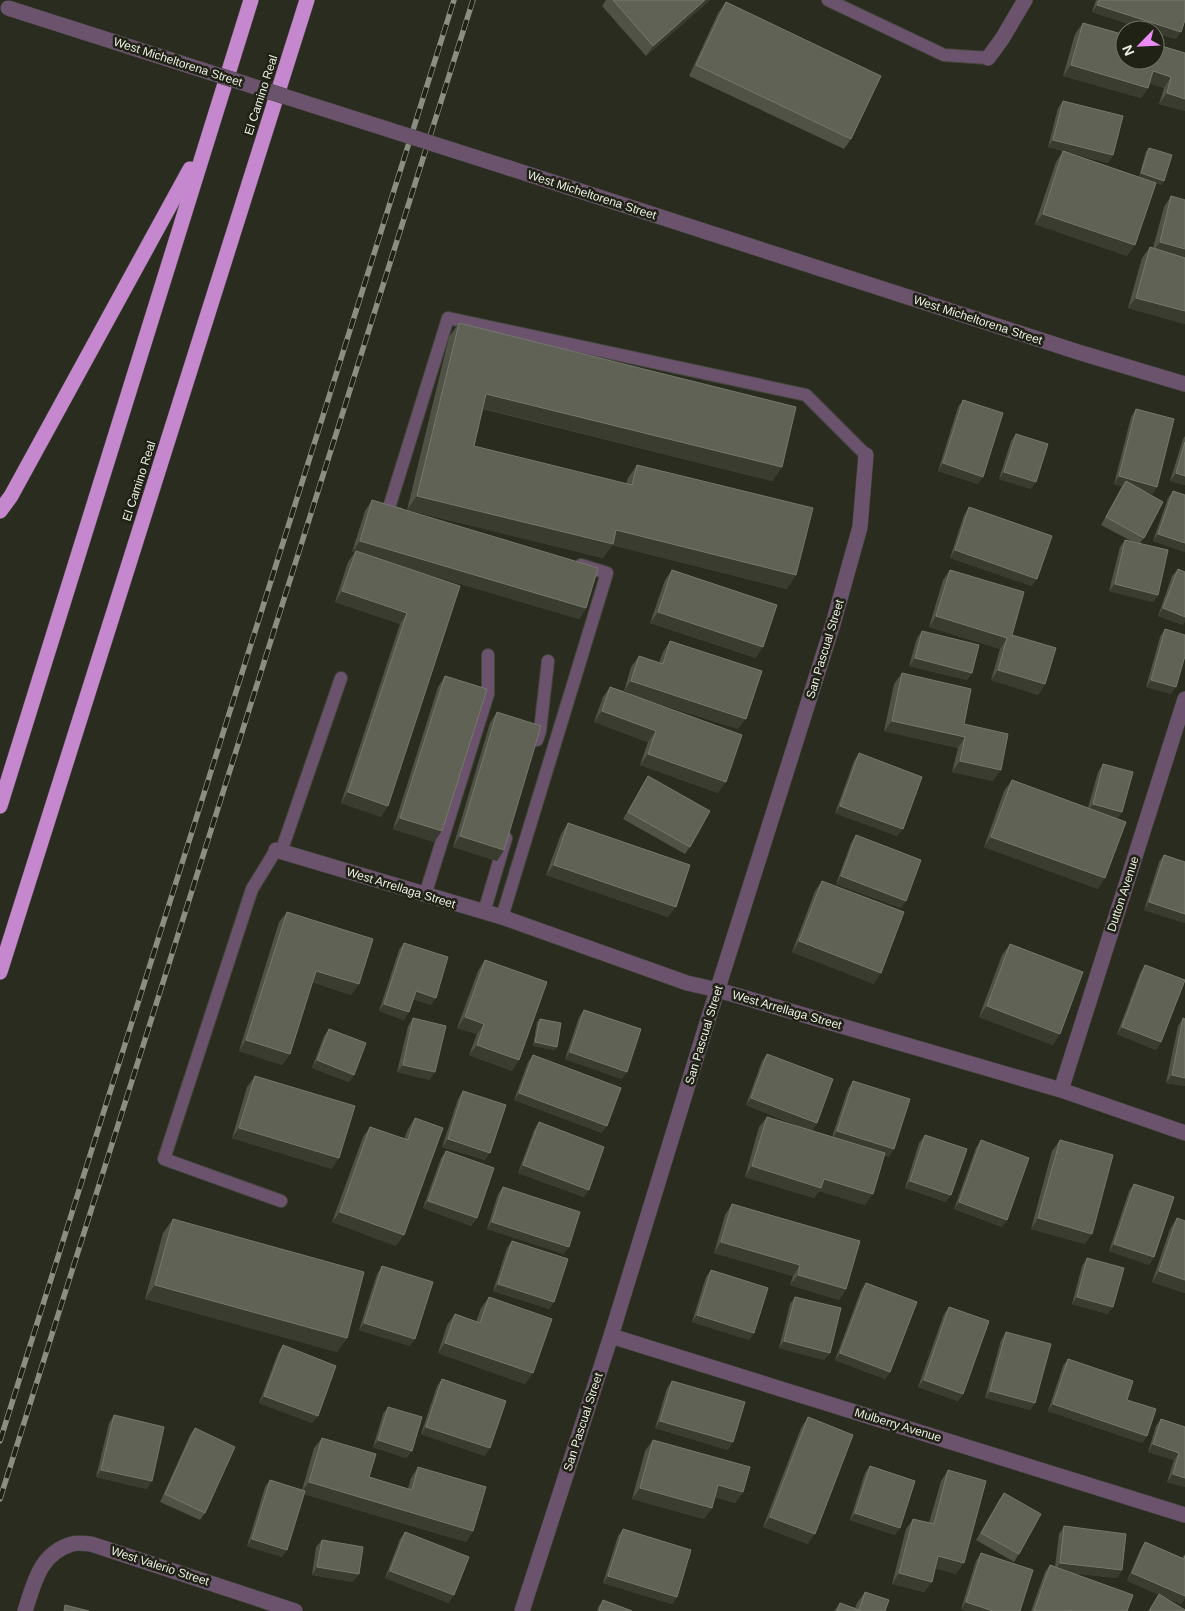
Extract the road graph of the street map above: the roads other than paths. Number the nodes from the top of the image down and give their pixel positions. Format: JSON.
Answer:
{"nodes":[{"id":1,"x":251,"y":0,"type":"edge"},
{"id":2,"x":307,"y":0,"type":"edge"},
{"id":3,"x":828,"y":0,"type":"edge"},
{"id":4,"x":1025,"y":0,"type":"edge"},
{"id":5,"x":4,"y":7,"type":"edge"},
{"id":6,"x":988,"y":58,"type":"joint"},
{"id":7,"x":207,"y":139,"type":"junction"},
{"id":8,"x":1185,"y":384,"type":"edge"},
{"id":9,"x":866,"y":456,"type":"joint"},
{"id":10,"x":0,"y":511,"type":"edge"},
{"id":11,"x":407,"y":516,"type":"edge"},
{"id":12,"x":569,"y":562,"type":"edge"},
{"id":13,"x":488,"y":655,"type":"dead end"},
{"id":14,"x":548,"y":661,"type":"dead end"},
{"id":15,"x":341,"y":678,"type":"dead end"},
{"id":16,"x":1185,"y":699,"type":"edge"},
{"id":17,"x":534,"y":749,"type":"edge"},
{"id":18,"x":0,"y":806,"type":"edge"},
{"id":19,"x":509,"y":830,"type":"edge"},
{"id":20,"x":279,"y":851,"type":"junction"},
{"id":21,"x":425,"y":895,"type":"junction"},
{"id":22,"x":484,"y":912,"type":"junction"},
{"id":23,"x":502,"y":917,"type":"junction"},
{"id":24,"x":0,"y":972,"type":"edge"},
{"id":25,"x":718,"y":990,"type":"junction"},
{"id":26,"x":1061,"y":1090,"type":"junction"},
{"id":27,"x":1185,"y":1133,"type":"edge"},
{"id":28,"x":282,"y":1201,"type":"dead end"},
{"id":29,"x":612,"y":1336,"type":"junction"},
{"id":30,"x":1185,"y":1515,"type":"edge"},
{"id":31,"x":25,"y":1611,"type":"edge"},
{"id":32,"x":295,"y":1611,"type":"edge"},
{"id":33,"x":522,"y":1611,"type":"edge"}],
"edges":[{"from":1,"to":7,"type":"highway"},
{"from":2,"to":24,"type":"highway","name":"El Camino Real"},
{"from":3,"to":6,"type":"lane"},
{"from":4,"to":6,"type":"street"},
{"from":5,"to":8,"type":"street","name":"West Micheltorena Street","bridge":true},
{"from":7,"to":10,"type":"highway"},
{"from":7,"to":18,"type":"highway"},
{"from":9,"to":11,"type":"lane"},
{"from":9,"to":25,"type":"street","name":"San Pascual Street"},
{"from":12,"to":23,"type":"lane"},
{"from":13,"to":21,"type":"lane"},
{"from":14,"to":17,"type":"lane"},
{"from":15,"to":20,"type":"lane"},
{"from":16,"to":26,"type":"street","name":"Dutton Avenue"},
{"from":19,"to":22,"type":"lane"},
{"from":20,"to":21,"type":"street","name":"West Arrellaga Street"},
{"from":20,"to":28,"type":"lane"},
{"from":21,"to":22,"type":"street","name":"West Arrellaga Street"},
{"from":22,"to":23,"type":"street","name":"West Arrellaga Street"},
{"from":23,"to":25,"type":"street","name":"West Arrellaga Street"},
{"from":25,"to":26,"type":"street","name":"West Arrellaga Street"},
{"from":25,"to":29,"type":"street","name":"San Pascual Street"},
{"from":26,"to":27,"type":"street","name":"West Arrellaga Street"},
{"from":29,"to":30,"type":"street","name":"Mulberry Avenue"},
{"from":29,"to":33,"type":"street","name":"San Pascual Street"},
{"from":31,"to":32,"type":"street","name":"West Valerio Street"}]}
